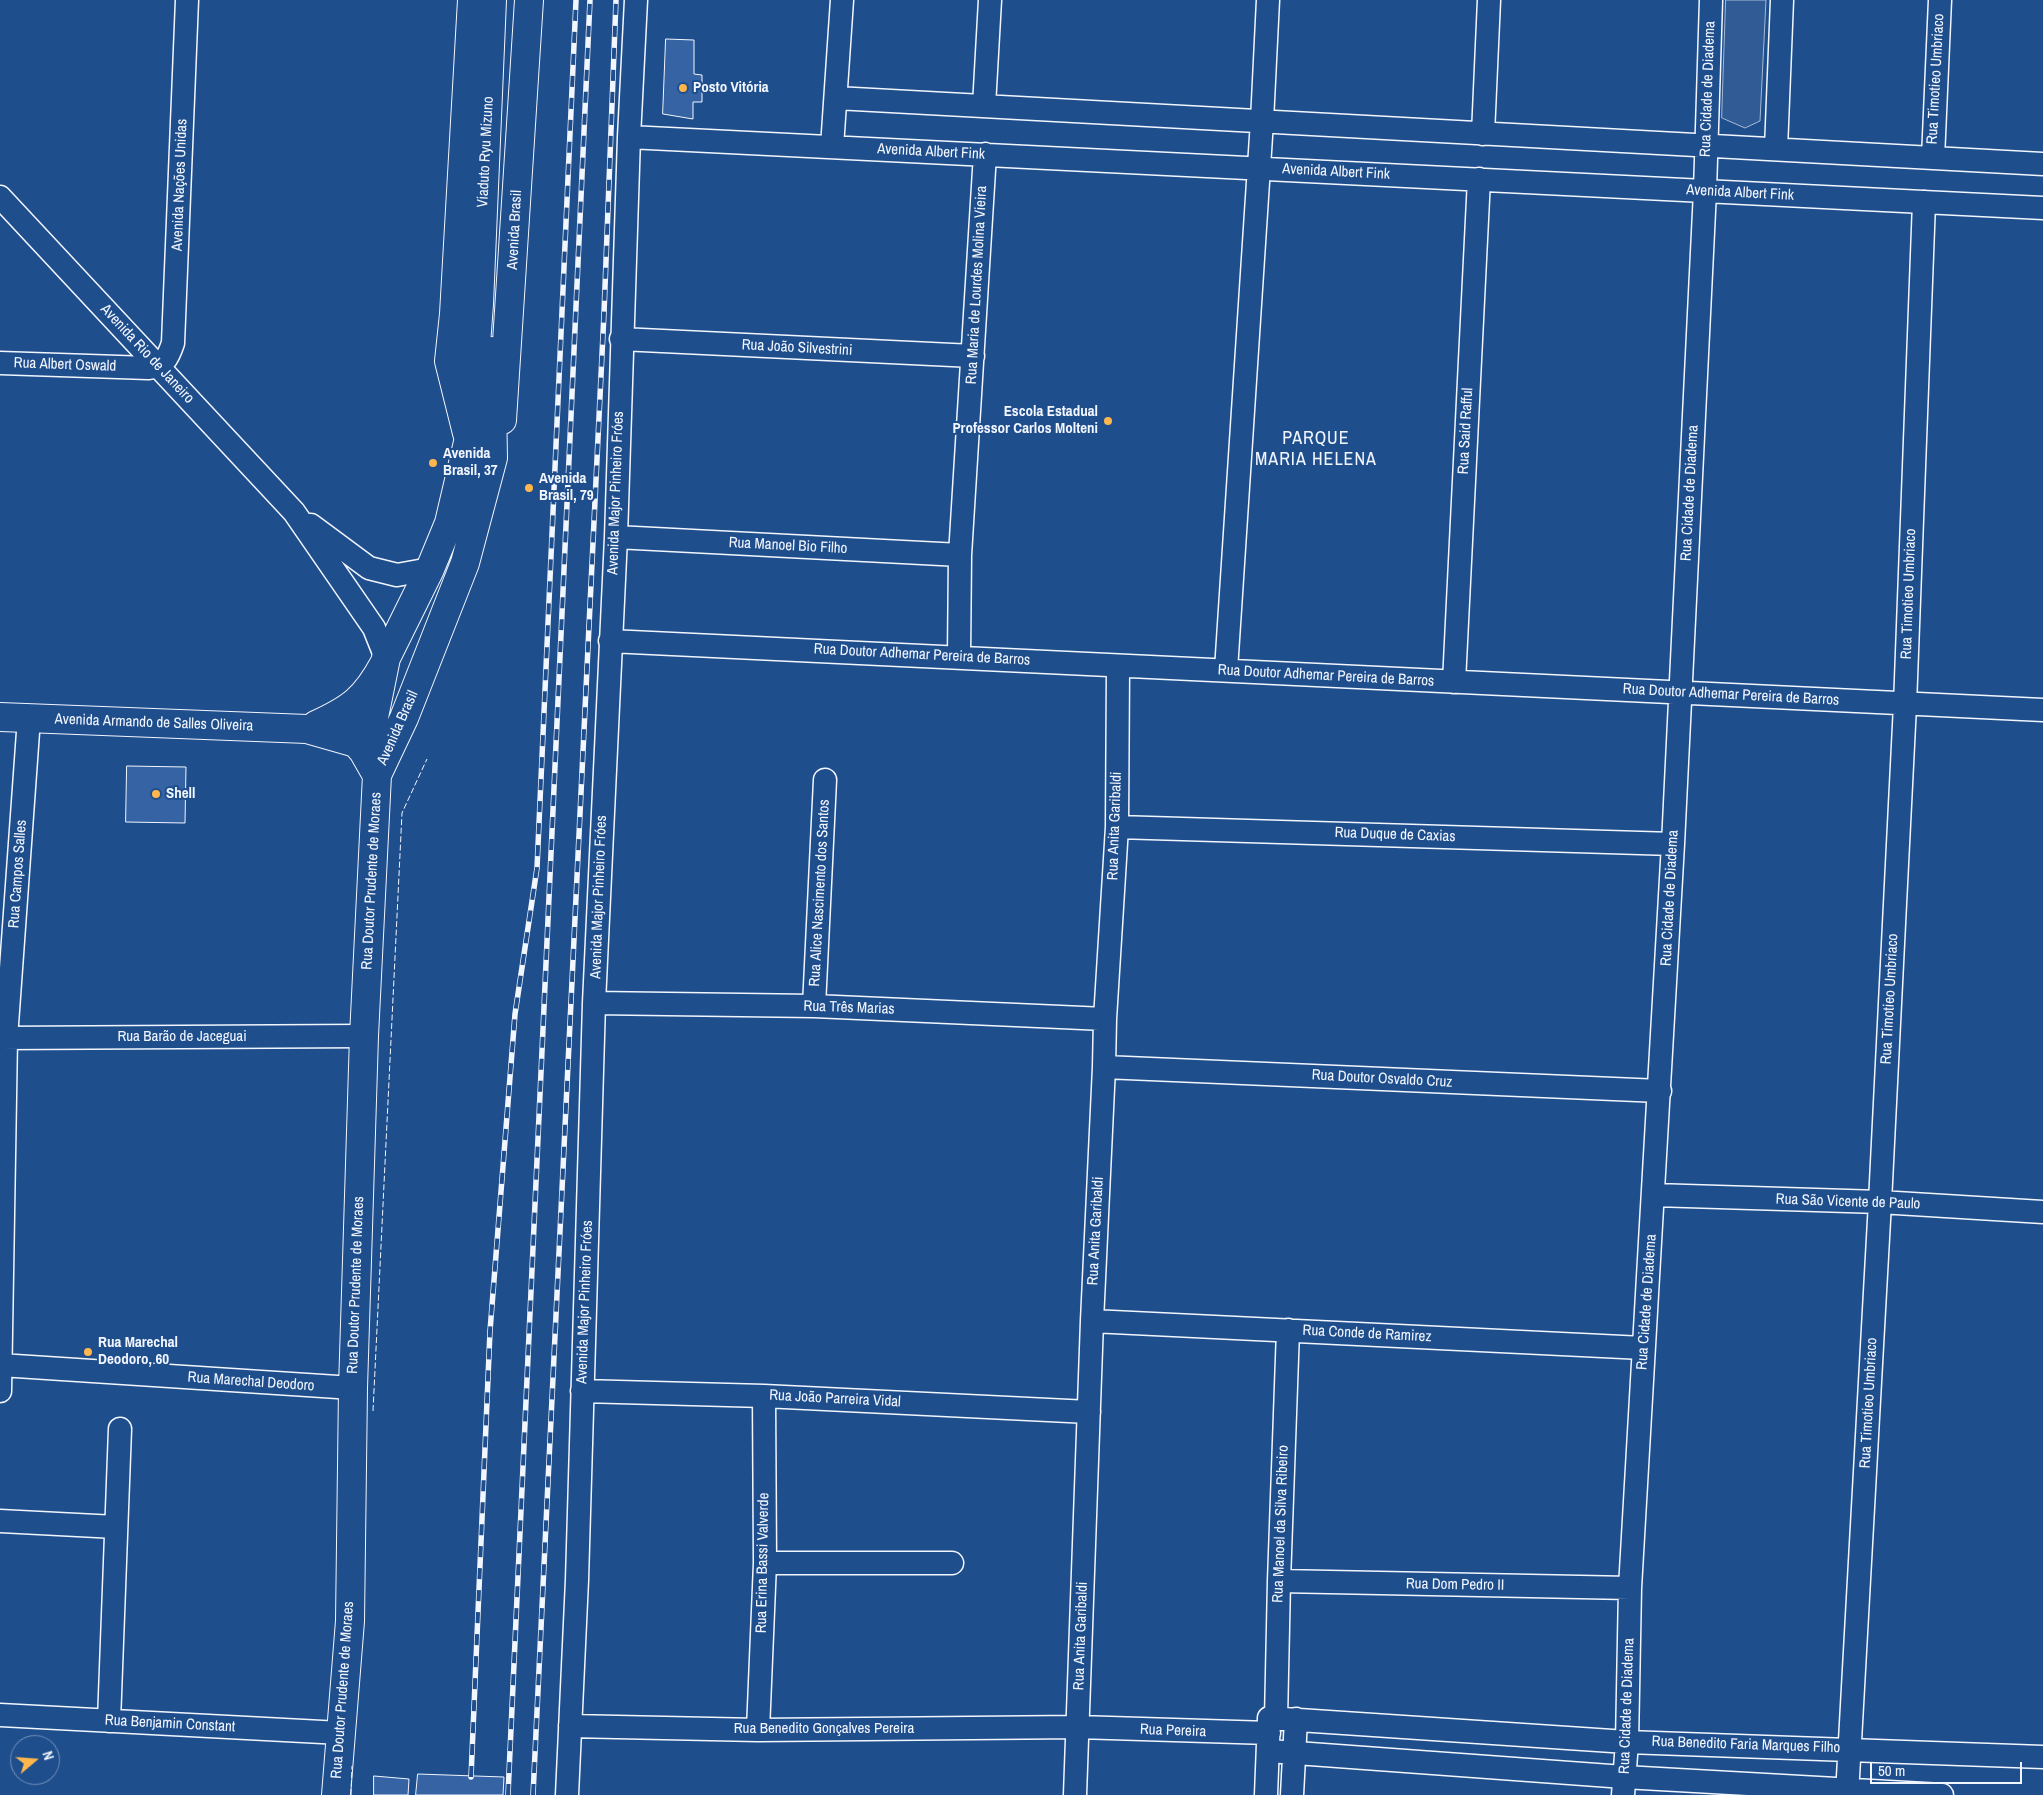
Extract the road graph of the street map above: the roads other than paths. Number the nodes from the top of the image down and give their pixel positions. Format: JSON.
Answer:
{"nodes":[{"id":1,"x":187,"y":0,"type":"edge"},
{"id":2,"x":472,"y":0,"type":"edge"},
{"id":3,"x":492,"y":0,"type":"edge"},
{"id":4,"x":506,"y":0,"type":"edge"},
{"id":5,"x":529,"y":0,"type":"edge"},
{"id":6,"x":636,"y":0,"type":"edge"},
{"id":7,"x":842,"y":0,"type":"edge"},
{"id":8,"x":990,"y":0,"type":"edge"},
{"id":9,"x":1268,"y":0,"type":"edge"},
{"id":10,"x":1488,"y":0,"type":"edge"},
{"id":11,"x":1712,"y":0,"type":"edge"},
{"id":12,"x":1782,"y":0,"type":"edge"},
{"id":13,"x":1940,"y":0,"type":"edge"},
{"id":14,"x":836,"y":98,"type":"junction"},
{"id":15,"x":984,"y":106,"type":"junction"},
{"id":16,"x":1262,"y":121,"type":"junction"},
{"id":17,"x":1483,"y":134,"type":"junction"},
{"id":18,"x":629,"y":137,"type":"junction"},
{"id":19,"x":832,"y":147,"type":"junction"},
{"id":20,"x":1706,"y":147,"type":"junction"},
{"id":21,"x":1776,"y":149,"type":"junction"},
{"id":22,"x":985,"y":154,"type":"junction"},
{"id":23,"x":1933,"y":158,"type":"junction"},
{"id":24,"x":2043,"y":164,"type":"edge"},
{"id":25,"x":1258,"y":168,"type":"junction"},
{"id":26,"x":1479,"y":180,"type":"junction"},
{"id":27,"x":1705,"y":191,"type":"junction"},
{"id":28,"x":0,"y":197,"type":"edge"},
{"id":29,"x":1924,"y":202,"type":"junction"},
{"id":30,"x":2043,"y":208,"type":"edge"},
{"id":31,"x":485,"y":304,"type":"junction"},
{"id":32,"x":621,"y":339,"type":"junction"},
{"id":33,"x":973,"y":356,"type":"junction"},
{"id":34,"x":0,"y":363,"type":"edge"},
{"id":35,"x":160,"y":366,"type":"junction"},
{"id":36,"x":469,"y":438,"type":"junction"},
{"id":37,"x":493,"y":458,"type":"junction"},
{"id":38,"x":294,"y":512,"type":"junction"},
{"id":39,"x":616,"y":537,"type":"junction"},
{"id":40,"x":960,"y":555,"type":"junction"},
{"id":41,"x":430,"y":569,"type":"junction"},
{"id":42,"x":610,"y":641,"type":"junction"},
{"id":43,"x":958,"y":656,"type":"junction"},
{"id":44,"x":386,"y":658,"type":"junction"},
{"id":45,"x":1118,"y":667,"type":"junction"},
{"id":46,"x":1226,"y":670,"type":"junction"},
{"id":47,"x":1454,"y":682,"type":"junction"},
{"id":48,"x":1680,"y":691,"type":"junction"},
{"id":49,"x":1905,"y":705,"type":"junction"},
{"id":50,"x":2043,"y":710,"type":"edge"},
{"id":51,"x":0,"y":717,"type":"edge"},
{"id":52,"x":29,"y":718,"type":"junction"},
{"id":53,"x":404,"y":718,"type":"junction"},
{"id":54,"x":372,"y":727,"type":"junction"},
{"id":55,"x":308,"y":729,"type":"junction"},
{"id":56,"x":377,"y":775,"type":"junction"},
{"id":57,"x":825,"y":780,"type":"dead end"},
{"id":58,"x":1116,"y":827,"type":"junction"},
{"id":59,"x":1673,"y":844,"type":"junction"},
{"id":60,"x":594,"y":1003,"type":"junction"},
{"id":61,"x":814,"y":1006,"type":"junction"},
{"id":62,"x":1104,"y":1019,"type":"junction"},
{"id":63,"x":364,"y":1036,"type":"junction"},
{"id":64,"x":3,"y":1038,"type":"edge"},
{"id":65,"x":1104,"y":1067,"type":"junction"},
{"id":66,"x":1660,"y":1091,"type":"junction"},
{"id":67,"x":1654,"y":1195,"type":"junction"},
{"id":68,"x":1880,"y":1202,"type":"junction"},
{"id":69,"x":2043,"y":1212,"type":"edge"},
{"id":70,"x":1092,"y":1321,"type":"junction"},
{"id":71,"x":1288,"y":1330,"type":"junction"},
{"id":72,"x":1643,"y":1348,"type":"junction"},
{"id":73,"x":1,"y":1365,"type":"edge"},
{"id":74,"x":353,"y":1388,"type":"junction"},
{"id":75,"x":0,"y":1391,"type":"edge"},
{"id":76,"x":582,"y":1391,"type":"junction"},
{"id":77,"x":764,"y":1396,"type":"junction"},
{"id":78,"x":1089,"y":1412,"type":"junction"},
{"id":79,"x":120,"y":1428,"type":"dead end"},
{"id":80,"x":0,"y":1521,"type":"edge"},
{"id":81,"x":116,"y":1527,"type":"junction"},
{"id":82,"x":765,"y":1562,"type":"junction"},
{"id":83,"x":952,"y":1563,"type":"dead end"},
{"id":84,"x":1279,"y":1581,"type":"junction"},
{"id":85,"x":1630,"y":1588,"type":"junction"},
{"id":86,"x":0,"y":1715,"type":"edge"},
{"id":87,"x":109,"y":1721,"type":"junction"},
{"id":88,"x":570,"y":1726,"type":"junction"},
{"id":89,"x":1078,"y":1727,"type":"junction"},
{"id":90,"x":1276,"y":1728,"type":"junction"},
{"id":91,"x":758,"y":1730,"type":"junction"},
{"id":92,"x":341,"y":1733,"type":"junction"},
{"id":93,"x":1627,"y":1742,"type":"junction"},
{"id":94,"x":1848,"y":1748,"type":"junction"},
{"id":95,"x":1293,"y":1753,"type":"junction"},
{"id":96,"x":2043,"y":1756,"type":"edge"},
{"id":97,"x":1624,"y":1786,"type":"edge"},
{"id":98,"x":1847,"y":1792,"type":"edge"},
{"id":99,"x":336,"y":1795,"type":"edge"},
{"id":100,"x":567,"y":1795,"type":"edge"},
{"id":101,"x":1075,"y":1795,"type":"edge"},
{"id":102,"x":1266,"y":1795,"type":"edge"},
{"id":103,"x":1292,"y":1795,"type":"edge"},
{"id":104,"x":1942,"y":1795,"type":"edge"}],
"edges":[{"from":1,"to":35,"type":"street","name":"Avenida Nações Unidas"},
{"from":2,"to":36,"type":"main road","name":"Avenida Brasil"},
{"from":3,"to":31,"type":"main road","name":"Viaduto Ryu Mizuno"},
{"from":4,"to":31,"type":"main road","name":"Viaduto Ryu Mizuno"},
{"from":5,"to":37,"type":"main road","name":"Avenida Brasil"},
{"from":6,"to":18,"type":"street","name":"Avenida Major Pinheiro Fróes"},
{"from":7,"to":14,"type":"street"},
{"from":8,"to":15,"type":"street"},
{"from":9,"to":16,"type":"street"},
{"from":10,"to":17,"type":"street"},
{"from":11,"to":20,"type":"street","name":"Rua Cidade de Diadema"},
{"from":12,"to":21,"type":"street"},
{"from":13,"to":23,"type":"street","name":"Rua Timotieo Umbriaco"},
{"from":14,"to":15,"type":"street"},
{"from":14,"to":19,"type":"street"},
{"from":15,"to":16,"type":"street"},
{"from":16,"to":17,"type":"street"},
{"from":16,"to":25,"type":"street"},
{"from":17,"to":20,"type":"street"},
{"from":18,"to":19,"type":"street","name":"Avenida Albert Fink"},
{"from":18,"to":32,"type":"street","name":"Avenida Major Pinheiro Fróes"},
{"from":19,"to":22,"type":"street","name":"Avenida Albert Fink"},
{"from":20,"to":21,"type":"street"},
{"from":20,"to":27,"type":"street","name":"Rua Cidade de Diadema"},
{"from":21,"to":23,"type":"street"},
{"from":22,"to":25,"type":"street","name":"Avenida Albert Fink"},
{"from":22,"to":33,"type":"street","name":"Rua Maria de Lourdes Molina Vieira"},
{"from":23,"to":24,"type":"street"},
{"from":25,"to":26,"type":"street","name":"Avenida Albert Fink"},
{"from":25,"to":46,"type":"street"},
{"from":26,"to":27,"type":"street","name":"Avenida Albert Fink"},
{"from":26,"to":47,"type":"street","name":"Rua Said Rafful"},
{"from":27,"to":29,"type":"street","name":"Avenida Albert Fink"},
{"from":27,"to":48,"type":"street","name":"Rua Cidade de Diadema"},
{"from":28,"to":35,"type":"street","name":"Avenida Rio de Janeiro"},
{"from":29,"to":30,"type":"street","name":"Avenida Albert Fink"},
{"from":29,"to":49,"type":"street","name":"Rua Timotieo Umbriaco"},
{"from":31,"to":36,"type":"main road","name":"Avenida Brasil"},
{"from":31,"to":37,"type":"main road","name":"Avenida Brasil"},
{"from":32,"to":33,"type":"street","name":"Rua João Silvestrini"},
{"from":32,"to":39,"type":"street","name":"Avenida Major Pinheiro Fróes"},
{"from":33,"to":40,"type":"street","name":"Rua Maria de Lourdes Molina Vieira"},
{"from":34,"to":35,"type":"street","name":"Rua Albert Oswald"},
{"from":35,"to":38,"type":"street","name":"Avenida Rio de Janeiro"},
{"from":36,"to":41,"type":"main road","name":"Avenida Brasil"},
{"from":37,"to":53,"type":"main road","name":"Avenida Brasil"},
{"from":38,"to":41,"type":"street","name":"Avenida Rio de Janeiro"},
{"from":38,"to":44,"type":"street","name":"Avenida Rio de Janeiro"},
{"from":39,"to":40,"type":"street","name":"Rua Manoel Bio Filho"},
{"from":39,"to":42,"type":"street","name":"Avenida Major Pinheiro Fróes"},
{"from":40,"to":43,"type":"street","name":"Rua Maria de Lourdes Molina Vieira"},
{"from":41,"to":44,"type":"main road","name":"Avenida Brasil"},
{"from":42,"to":43,"type":"street","name":"Rua Doutor Adhemar Pereira de Barros"},
{"from":42,"to":60,"type":"street","name":"Avenida Major Pinheiro Fróes"},
{"from":43,"to":45,"type":"street","name":"Rua Doutor Adhemar Pereira de Barros"},
{"from":44,"to":54,"type":"main road","name":"Avenida Brasil"},
{"from":44,"to":55,"type":"main road","name":"Avenida Armando de Salles Oliveira"},
{"from":45,"to":46,"type":"street","name":"Rua Doutor Adhemar Pereira de Barros"},
{"from":45,"to":58,"type":"street","name":"Rua Anita Garibaldi"},
{"from":46,"to":47,"type":"street","name":"Rua Doutor Adhemar Pereira de Barros"},
{"from":47,"to":48,"type":"street","name":"Rua Doutor Adhemar Pereira de Barros"},
{"from":48,"to":49,"type":"street","name":"Rua Doutor Adhemar Pereira de Barros"},
{"from":48,"to":59,"type":"street","name":"Rua Cidade de Diadema"},
{"from":49,"to":50,"type":"street","name":"Rua Doutor Adhemar Pereira de Barros"},
{"from":49,"to":68,"type":"street","name":"Rua Timotieo Umbriaco"},
{"from":51,"to":52,"type":"main road","name":"Avenida Armando de Salles Oliveira"},
{"from":52,"to":55,"type":"main road","name":"Avenida Armando de Salles Oliveira"},
{"from":52,"to":64,"type":"street","name":"Rua Campos Salles"},
{"from":53,"to":54,"type":"main road","name":"Avenida Armando de Salles Oliveira"},
{"from":53,"to":56,"type":"main road","name":"Avenida Brasil"},
{"from":54,"to":55,"type":"main road","name":"Avenida Armando de Salles Oliveira"},
{"from":54,"to":56,"type":"main road","name":"Avenida Brasil"},
{"from":55,"to":56,"type":"main road"},
{"from":56,"to":63,"type":"main road","name":"Rua Doutor Prudente de Moraes"},
{"from":57,"to":61,"type":"street","name":"Rua Alice Nascimento dos Santos"},
{"from":58,"to":59,"type":"street","name":"Rua Duque de Caxias"},
{"from":58,"to":62,"type":"street","name":"Rua Anita Garibaldi"},
{"from":59,"to":66,"type":"street","name":"Rua Cidade de Diadema"},
{"from":60,"to":61,"type":"street","name":"Rua Três Marias"},
{"from":60,"to":76,"type":"street","name":"Avenida Major Pinheiro Fróes"},
{"from":61,"to":62,"type":"street","name":"Rua Três Marias"},
{"from":62,"to":65,"type":"street","name":"Rua Anita Garibaldi"},
{"from":63,"to":64,"type":"street","name":"Rua Barão de Jaceguai"},
{"from":63,"to":74,"type":"main road","name":"Rua Doutor Prudente de Moraes"},
{"from":64,"to":73,"type":"street","name":"Rua Campos Salles"},
{"from":65,"to":66,"type":"street","name":"Rua Doutor Osvaldo Cruz"},
{"from":65,"to":70,"type":"street","name":"Rua Anita Garibaldi"},
{"from":66,"to":67,"type":"street","name":"Rua Cidade de Diadema"},
{"from":67,"to":68,"type":"street","name":"Rua São Vicente de Paulo"},
{"from":67,"to":72,"type":"street","name":"Rua Cidade de Diadema"},
{"from":68,"to":69,"type":"street","name":"Rua São Vicente de Paulo"},
{"from":68,"to":94,"type":"street","name":"Rua Timotieo Umbriaco"},
{"from":70,"to":71,"type":"street","name":"Rua Conde de Ramirez"},
{"from":70,"to":78,"type":"street","name":"Rua Anita Garibaldi"},
{"from":71,"to":72,"type":"street","name":"Rua Conde de Ramirez"},
{"from":71,"to":84,"type":"street","name":"Rua Manoel da Silva Ribeiro"},
{"from":72,"to":85,"type":"street","name":"Rua Cidade de Diadema"},
{"from":73,"to":74,"type":"street","name":"Rua Marechal Deodoro"},
{"from":73,"to":75,"type":"street","name":"Rua Campos Salles"},
{"from":74,"to":92,"type":"main road","name":"Rua Doutor Prudente de Moraes"},
{"from":76,"to":77,"type":"street","name":"Rua João Parreira Vidal"},
{"from":76,"to":88,"type":"street","name":"Avenida Major Pinheiro Fróes"},
{"from":77,"to":78,"type":"street","name":"Rua João Parreira Vidal"},
{"from":77,"to":82,"type":"street","name":"Rua Erina Bassi Valverde"},
{"from":78,"to":89,"type":"street","name":"Rua Anita Garibaldi"},
{"from":79,"to":81,"type":"street"},
{"from":80,"to":81,"type":"street"},
{"from":81,"to":87,"type":"street"},
{"from":82,"to":83,"type":"street"},
{"from":82,"to":91,"type":"street","name":"Rua Erina Bassi Valverde"},
{"from":84,"to":85,"type":"street","name":"Rua Dom Pedro II"},
{"from":84,"to":90,"type":"street","name":"Rua Manoel da Silva Ribeiro"},
{"from":85,"to":93,"type":"street","name":"Rua Cidade de Diadema"},
{"from":86,"to":87,"type":"street","name":"Rua Benjamin Constant"},
{"from":87,"to":92,"type":"street","name":"Rua Benjamin Constant"},
{"from":88,"to":91,"type":"street","name":"Rua Benedito Gonçalves Pereira"},
{"from":88,"to":100,"type":"street","name":"Avenida Major Pinheiro Fróes"},
{"from":89,"to":90,"type":"street","name":"Rua Pereira"},
{"from":89,"to":91,"type":"street","name":"Rua Benedito Gonçalves Pereira"},
{"from":89,"to":101,"type":"street","name":"Rua Anita Garibaldi"},
{"from":90,"to":93,"type":"street","name":"Rua Benedito Faria Marques Filho"},
{"from":90,"to":95,"type":"street","name":"Rua Manoel da Silva Ribeiro"},
{"from":90,"to":95,"type":"street"},
{"from":90,"to":102,"type":"street","name":"Rua Manoel da Silva Ribeiro"},
{"from":92,"to":99,"type":"main road","name":"Rua Doutor Prudente de Moraes"},
{"from":93,"to":94,"type":"street","name":"Rua Benedito Faria Marques Filho"},
{"from":93,"to":97,"type":"street","name":"Rua Cidade de Diadema"},
{"from":94,"to":96,"type":"street","name":"Rua Benedito Faria Marques Filho"},
{"from":94,"to":98,"type":"street","name":"Rua Timotieo Umbriaco"},
{"from":95,"to":97,"type":"street"},
{"from":95,"to":103,"type":"street","name":"Rua Manoel da Silva Ribeiro"},
{"from":97,"to":98,"type":"street"},
{"from":98,"to":104,"type":"street"}]}
